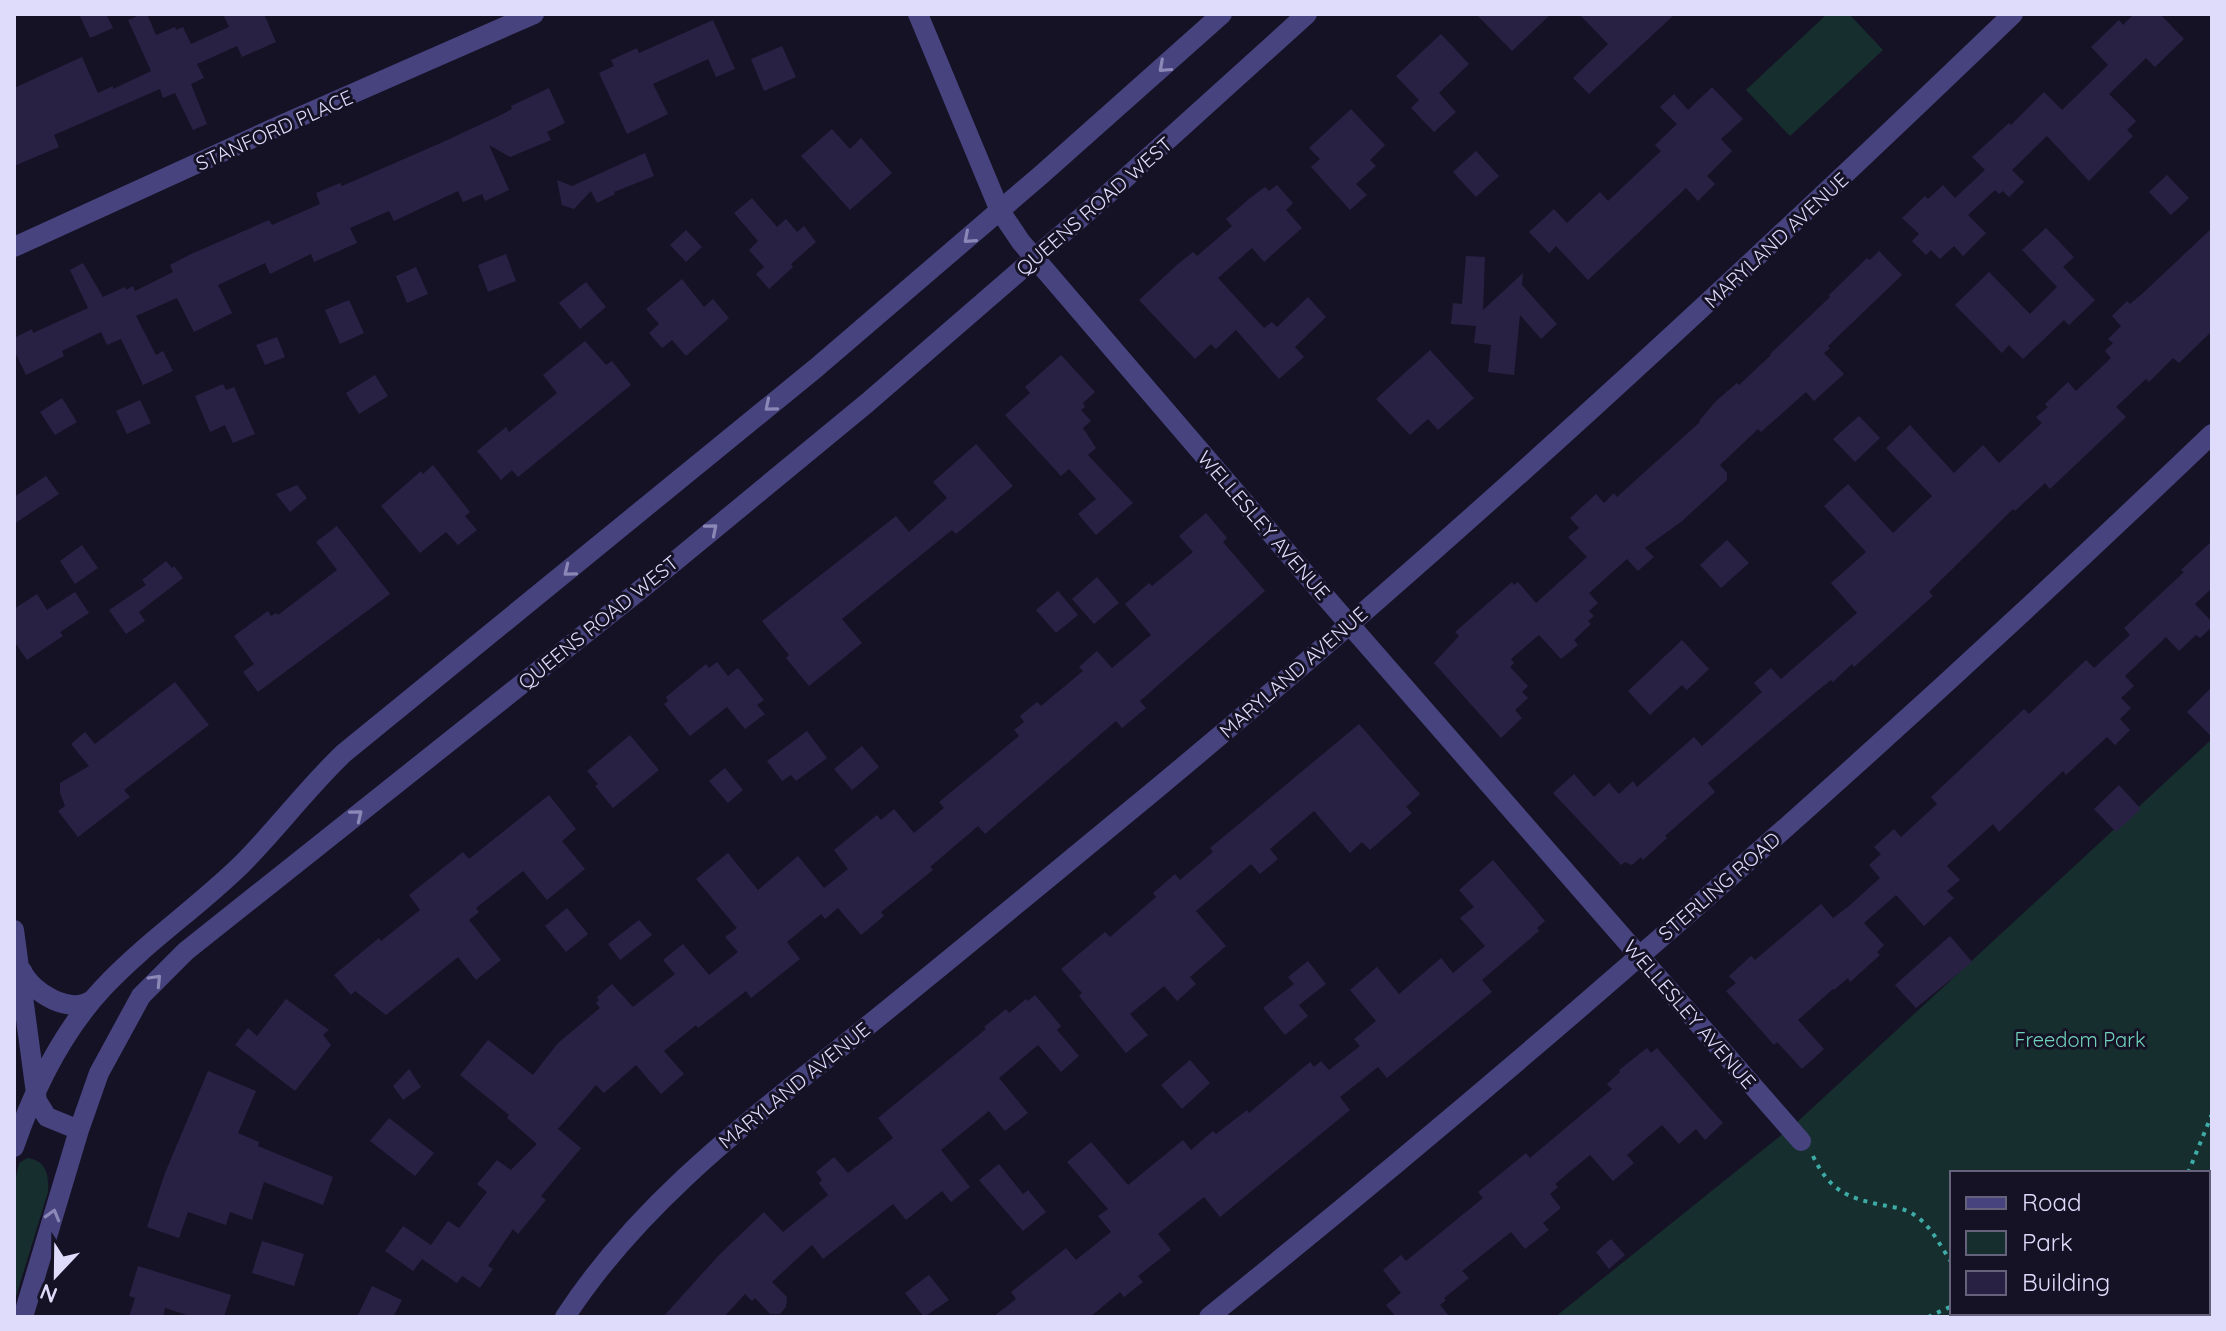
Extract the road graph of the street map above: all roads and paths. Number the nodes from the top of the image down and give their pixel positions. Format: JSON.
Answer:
{"nodes":[{"id":1,"x":534,"y":14,"type":"edge"},
{"id":2,"x":918,"y":14,"type":"edge"},
{"id":3,"x":1222,"y":14,"type":"edge"},
{"id":4,"x":1307,"y":14,"type":"edge"},
{"id":5,"x":2013,"y":14,"type":"edge"},
{"id":6,"x":1000,"y":211,"type":"junction"},
{"id":7,"x":14,"y":247,"type":"edge"},
{"id":8,"x":1034,"y":258,"type":"junction"},
{"id":9,"x":2212,"y":434,"type":"edge"},
{"id":10,"x":1350,"y":623,"type":"junction"},
{"id":11,"x":14,"y":930,"type":"edge"},
{"id":12,"x":1640,"y":956,"type":"junction"},
{"id":13,"x":21,"y":967,"type":"junction"},
{"id":14,"x":92,"y":1000,"type":"junction"},
{"id":15,"x":35,"y":1093,"type":"junction"},
{"id":16,"x":2212,"y":1114,"type":"edge"},
{"id":17,"x":79,"y":1130,"type":"junction"},
{"id":18,"x":1801,"y":1141,"type":"joint"},
{"id":19,"x":14,"y":1147,"type":"edge"},
{"id":20,"x":2189,"y":1171,"type":"edge"},
{"id":21,"x":1950,"y":1260,"type":"edge"},
{"id":22,"x":1950,"y":1307,"type":"edge"},
{"id":23,"x":23,"y":1317,"type":"edge"},
{"id":24,"x":565,"y":1317,"type":"edge"},
{"id":25,"x":1209,"y":1317,"type":"edge"},
{"id":26,"x":1928,"y":1317,"type":"edge"}],
"edges":[{"from":1,"to":7,"type":"street","name":"STANFORD PLACE"},
{"from":2,"to":6,"type":"street","name":"WELLESLEY AVENUE"},
{"from":3,"to":6,"type":"street","one_way":true},
{"from":4,"to":8,"type":"street","name":"QUEENS ROAD WEST"},
{"from":5,"to":10,"type":"street","name":"MARYLAND AVENUE"},
{"from":6,"to":8,"type":"street","name":"WELLESLEY AVENUE"},
{"from":6,"to":14,"type":"street","one_way":true},
{"from":8,"to":10,"type":"street","name":"WELLESLEY AVENUE"},
{"from":17,"to":8,"type":"street","name":"QUEENS ROAD WEST","one_way":true},
{"from":9,"to":12,"type":"street","name":"STERLING ROAD"},
{"from":10,"to":12,"type":"street","name":"WELLESLEY AVENUE"},
{"from":10,"to":24,"type":"street","name":"MARYLAND AVENUE"},
{"from":11,"to":13,"type":"street"},
{"from":12,"to":18,"type":"street","name":"WELLESLEY AVENUE"},
{"from":12,"to":25,"type":"street","name":"STERLING ROAD"},
{"from":13,"to":14,"type":"street"},
{"from":13,"to":15,"type":"street"},
{"from":14,"to":15,"type":"street"},
{"from":15,"to":17,"type":"street"},
{"from":15,"to":19,"type":"street"},
{"from":16,"to":20,"type":"path"},
{"from":23,"to":17,"type":"street","name":"QUEENS ROAD WEST","one_way":true},
{"from":18,"to":21,"type":"path"},
{"from":22,"to":26,"type":"path"}]}
